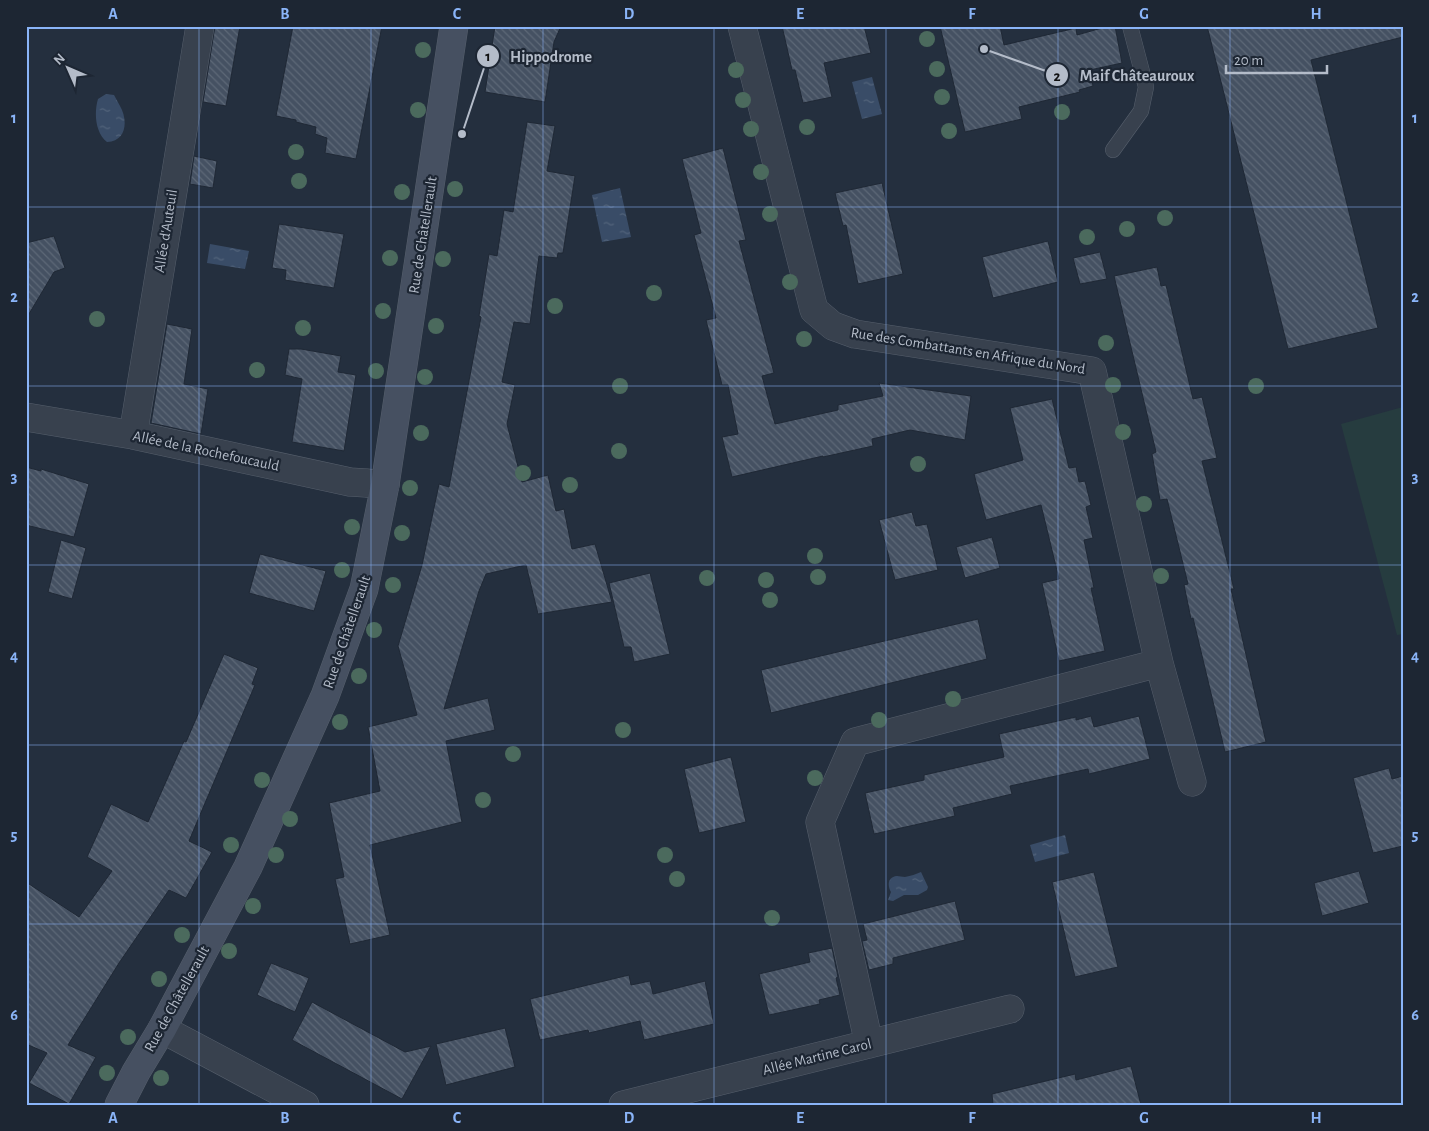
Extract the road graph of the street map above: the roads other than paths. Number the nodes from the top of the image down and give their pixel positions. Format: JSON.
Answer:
{"nodes":[{"id":1,"x":200,"y":26,"type":"edge"},
{"id":2,"x":454,"y":26,"type":"edge"},
{"id":3,"x":742,"y":26,"type":"edge"},
{"id":4,"x":1130,"y":26,"type":"edge"},
{"id":5,"x":1113,"y":150,"type":"dead end"},
{"id":6,"x":26,"y":417,"type":"edge"},
{"id":7,"x":133,"y":435,"type":"junction"},
{"id":8,"x":385,"y":486,"type":"junction"},
{"id":9,"x":1159,"y":663,"type":"junction"},
{"id":10,"x":1192,"y":782,"type":"dead end"},
{"id":11,"x":1010,"y":1009,"type":"dead end"},
{"id":12,"x":162,"y":1029,"type":"junction"},
{"id":13,"x":869,"y":1044,"type":"junction"},
{"id":14,"x":119,"y":1105,"type":"edge"},
{"id":15,"x":304,"y":1105,"type":"edge"},
{"id":16,"x":623,"y":1105,"type":"edge"}],
"edges":[{"from":1,"to":7,"type":"street","name":"Allée d'Auteuil"},
{"from":2,"to":8,"type":"main road","name":"Rue de Châtellerault"},
{"from":3,"to":9,"type":"street","name":"Rue des Combattants en Afrique du Nord"},
{"from":4,"to":5,"type":"lane"},
{"from":6,"to":7,"type":"street","name":"Allée de la Rochefoucauld"},
{"from":7,"to":8,"type":"street","name":"Allée de la Rochefoucauld"},
{"from":8,"to":12,"type":"main road","name":"Rue de Châtellerault"},
{"from":9,"to":10,"type":"street","name":"Rue des Combattants en Afrique du Nord"},
{"from":9,"to":13,"type":"street"},
{"from":11,"to":13,"type":"street","name":"Allée Martine Carol"},
{"from":12,"to":14,"type":"main road","name":"Rue de Châtellerault"},
{"from":12,"to":15,"type":"street"},
{"from":13,"to":16,"type":"street","name":"Allée Martine Carol"}]}
